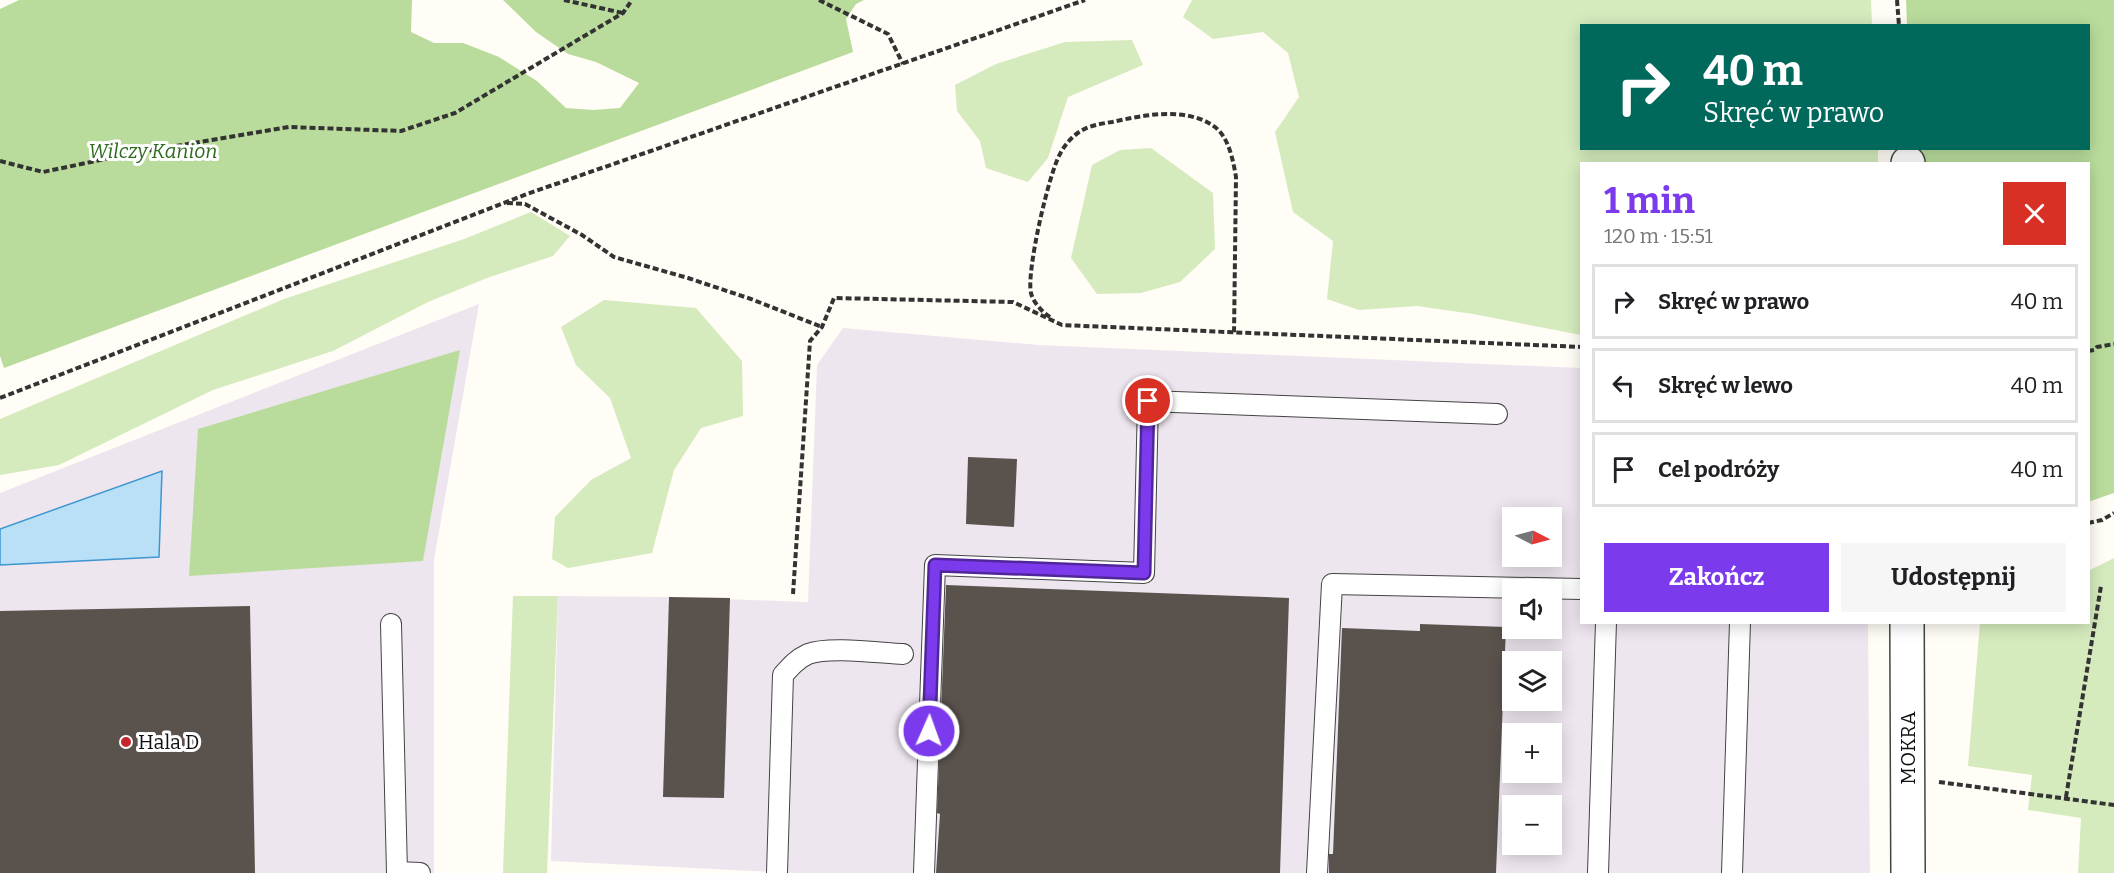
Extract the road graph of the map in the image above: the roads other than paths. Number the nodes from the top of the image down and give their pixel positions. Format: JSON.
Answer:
{"nodes":[{"id":1,"x":1497,"y":414,"type":"dead end"},
{"id":2,"x":1580,"y":589,"type":"edge"},
{"id":3,"x":392,"y":624,"type":"dead end"},
{"id":4,"x":1606,"y":624,"type":"edge"},
{"id":5,"x":1740,"y":624,"type":"edge"},
{"id":6,"x":1907,"y":624,"type":"edge"},
{"id":7,"x":903,"y":654,"type":"dead end"},
{"id":8,"x":397,"y":872,"type":"edge"},
{"id":9,"x":420,"y":873,"type":"edge"},
{"id":10,"x":777,"y":873,"type":"edge"},
{"id":11,"x":924,"y":873,"type":"edge"},
{"id":12,"x":1317,"y":873,"type":"edge"},
{"id":13,"x":1598,"y":873,"type":"edge"},
{"id":14,"x":1732,"y":873,"type":"edge"},
{"id":15,"x":1908,"y":873,"type":"edge"}],
"edges":[{"from":1,"to":11,"type":"lane"},
{"from":2,"to":12,"type":"lane"},
{"from":3,"to":8,"type":"lane"},
{"from":4,"to":13,"type":"lane"},
{"from":5,"to":14,"type":"lane"},
{"from":6,"to":15,"type":"street","name":"MOKRA"},
{"from":7,"to":10,"type":"lane"},
{"from":8,"to":9,"type":"lane"}]}
